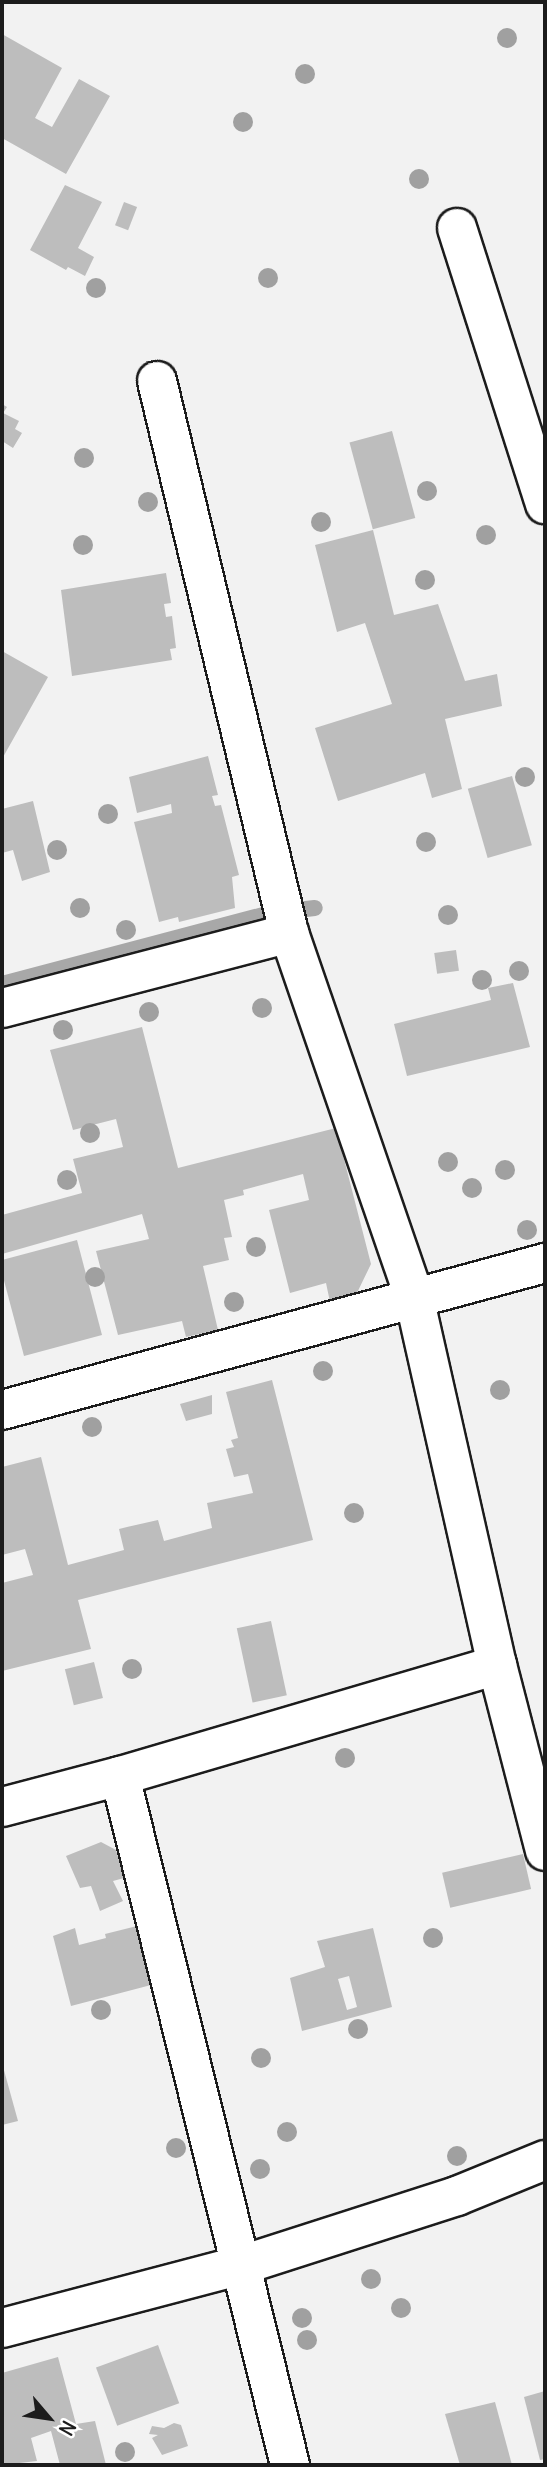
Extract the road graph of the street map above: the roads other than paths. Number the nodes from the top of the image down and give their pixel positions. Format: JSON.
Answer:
{"nodes":[{"id":1,"x":457,"y":228,"type":"dead end"},
{"id":2,"x":158,"y":381,"type":"dead end"},
{"id":3,"x":545,"y":504,"type":"edge"},
{"id":4,"x":289,"y":933,"type":"junction"},
{"id":5,"x":2,"y":1008,"type":"edge"},
{"id":6,"x":545,"y":1263,"type":"edge"},
{"id":7,"x":414,"y":1297,"type":"junction"},
{"id":8,"x":2,"y":1410,"type":"edge"},
{"id":9,"x":497,"y":1665,"type":"junction"},
{"id":10,"x":120,"y":1776,"type":"junction"},
{"id":11,"x":2,"y":1807,"type":"edge"},
{"id":12,"x":545,"y":1851,"type":"edge"},
{"id":13,"x":545,"y":2160,"type":"edge"},
{"id":14,"x":242,"y":2265,"type":"junction"},
{"id":15,"x":2,"y":2328,"type":"edge"},
{"id":16,"x":290,"y":2465,"type":"edge"}],
"edges":[{"from":1,"to":3,"type":"street"},
{"from":2,"to":4,"type":"street"},
{"from":4,"to":5,"type":"street"},
{"from":4,"to":7,"type":"street"},
{"from":6,"to":7,"type":"street"},
{"from":7,"to":8,"type":"street"},
{"from":7,"to":9,"type":"street"},
{"from":9,"to":10,"type":"street"},
{"from":9,"to":12,"type":"street"},
{"from":10,"to":11,"type":"street"},
{"from":10,"to":14,"type":"street"},
{"from":13,"to":14,"type":"street"},
{"from":14,"to":15,"type":"street"},
{"from":14,"to":16,"type":"street"}]}
